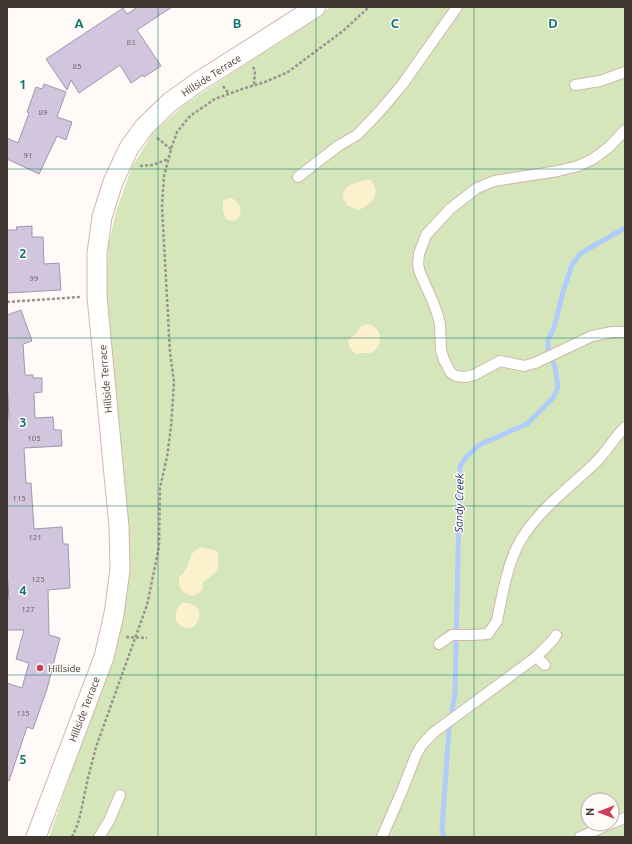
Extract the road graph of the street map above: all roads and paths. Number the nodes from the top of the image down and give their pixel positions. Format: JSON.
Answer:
{"nodes":[{"id":1,"x":316,"y":7,"type":"edge"},
{"id":2,"x":370,"y":7,"type":"edge"},
{"id":3,"x":457,"y":7,"type":"edge"},
{"id":4,"x":251,"y":62,"type":"dead end"},
{"id":5,"x":625,"y":72,"type":"edge"},
{"id":6,"x":254,"y":85,"type":"junction"},
{"id":7,"x":575,"y":85,"type":"dead end"},
{"id":8,"x":625,"y":130,"type":"edge"},
{"id":9,"x":152,"y":134,"type":"dead end"},
{"id":10,"x":171,"y":149,"type":"junction"},
{"id":11,"x":168,"y":158,"type":"junction"},
{"id":12,"x":139,"y":166,"type":"dead end"},
{"id":13,"x":298,"y":177,"type":"dead end"},
{"id":14,"x":82,"y":297,"type":"dead end"},
{"id":15,"x":7,"y":302,"type":"edge"},
{"id":16,"x":625,"y":332,"type":"edge"},
{"id":17,"x":625,"y":427,"type":"edge"},
{"id":18,"x":556,"y":635,"type":"dead end"},
{"id":19,"x":124,"y":637,"type":"dead end"},
{"id":20,"x":135,"y":638,"type":"junction"},
{"id":21,"x":147,"y":638,"type":"dead end"},
{"id":22,"x":438,"y":644,"type":"dead end"},
{"id":23,"x":536,"y":657,"type":"junction"},
{"id":24,"x":545,"y":665,"type":"dead end"},
{"id":25,"x":120,"y":795,"type":"dead end"},
{"id":26,"x":592,"y":832,"type":"edge"},
{"id":27,"x":36,"y":837,"type":"edge"},
{"id":28,"x":72,"y":837,"type":"edge"},
{"id":29,"x":99,"y":837,"type":"edge"},
{"id":30,"x":382,"y":837,"type":"edge"},
{"id":31,"x":580,"y":837,"type":"edge"}],
"edges":[{"from":1,"to":27,"type":"street","name":"Hillside Terrace"},
{"from":2,"to":6,"type":"path"},
{"from":3,"to":13,"type":"lane"},
{"from":4,"to":6,"type":"path"},
{"from":5,"to":7,"type":"lane"},
{"from":6,"to":10,"type":"path"},
{"from":8,"to":16,"type":"lane"},
{"from":9,"to":10,"type":"path"},
{"from":10,"to":11,"type":"path"},
{"from":11,"to":12,"type":"path"},
{"from":11,"to":20,"type":"path"},
{"from":14,"to":15,"type":"path"},
{"from":17,"to":22,"type":"lane"},
{"from":18,"to":23,"type":"lane"},
{"from":19,"to":20,"type":"path"},
{"from":20,"to":21,"type":"path"},
{"from":20,"to":28,"type":"path"},
{"from":23,"to":24,"type":"lane"},
{"from":23,"to":30,"type":"lane"},
{"from":25,"to":29,"type":"lane"},
{"from":26,"to":31,"type":"lane"}]}
